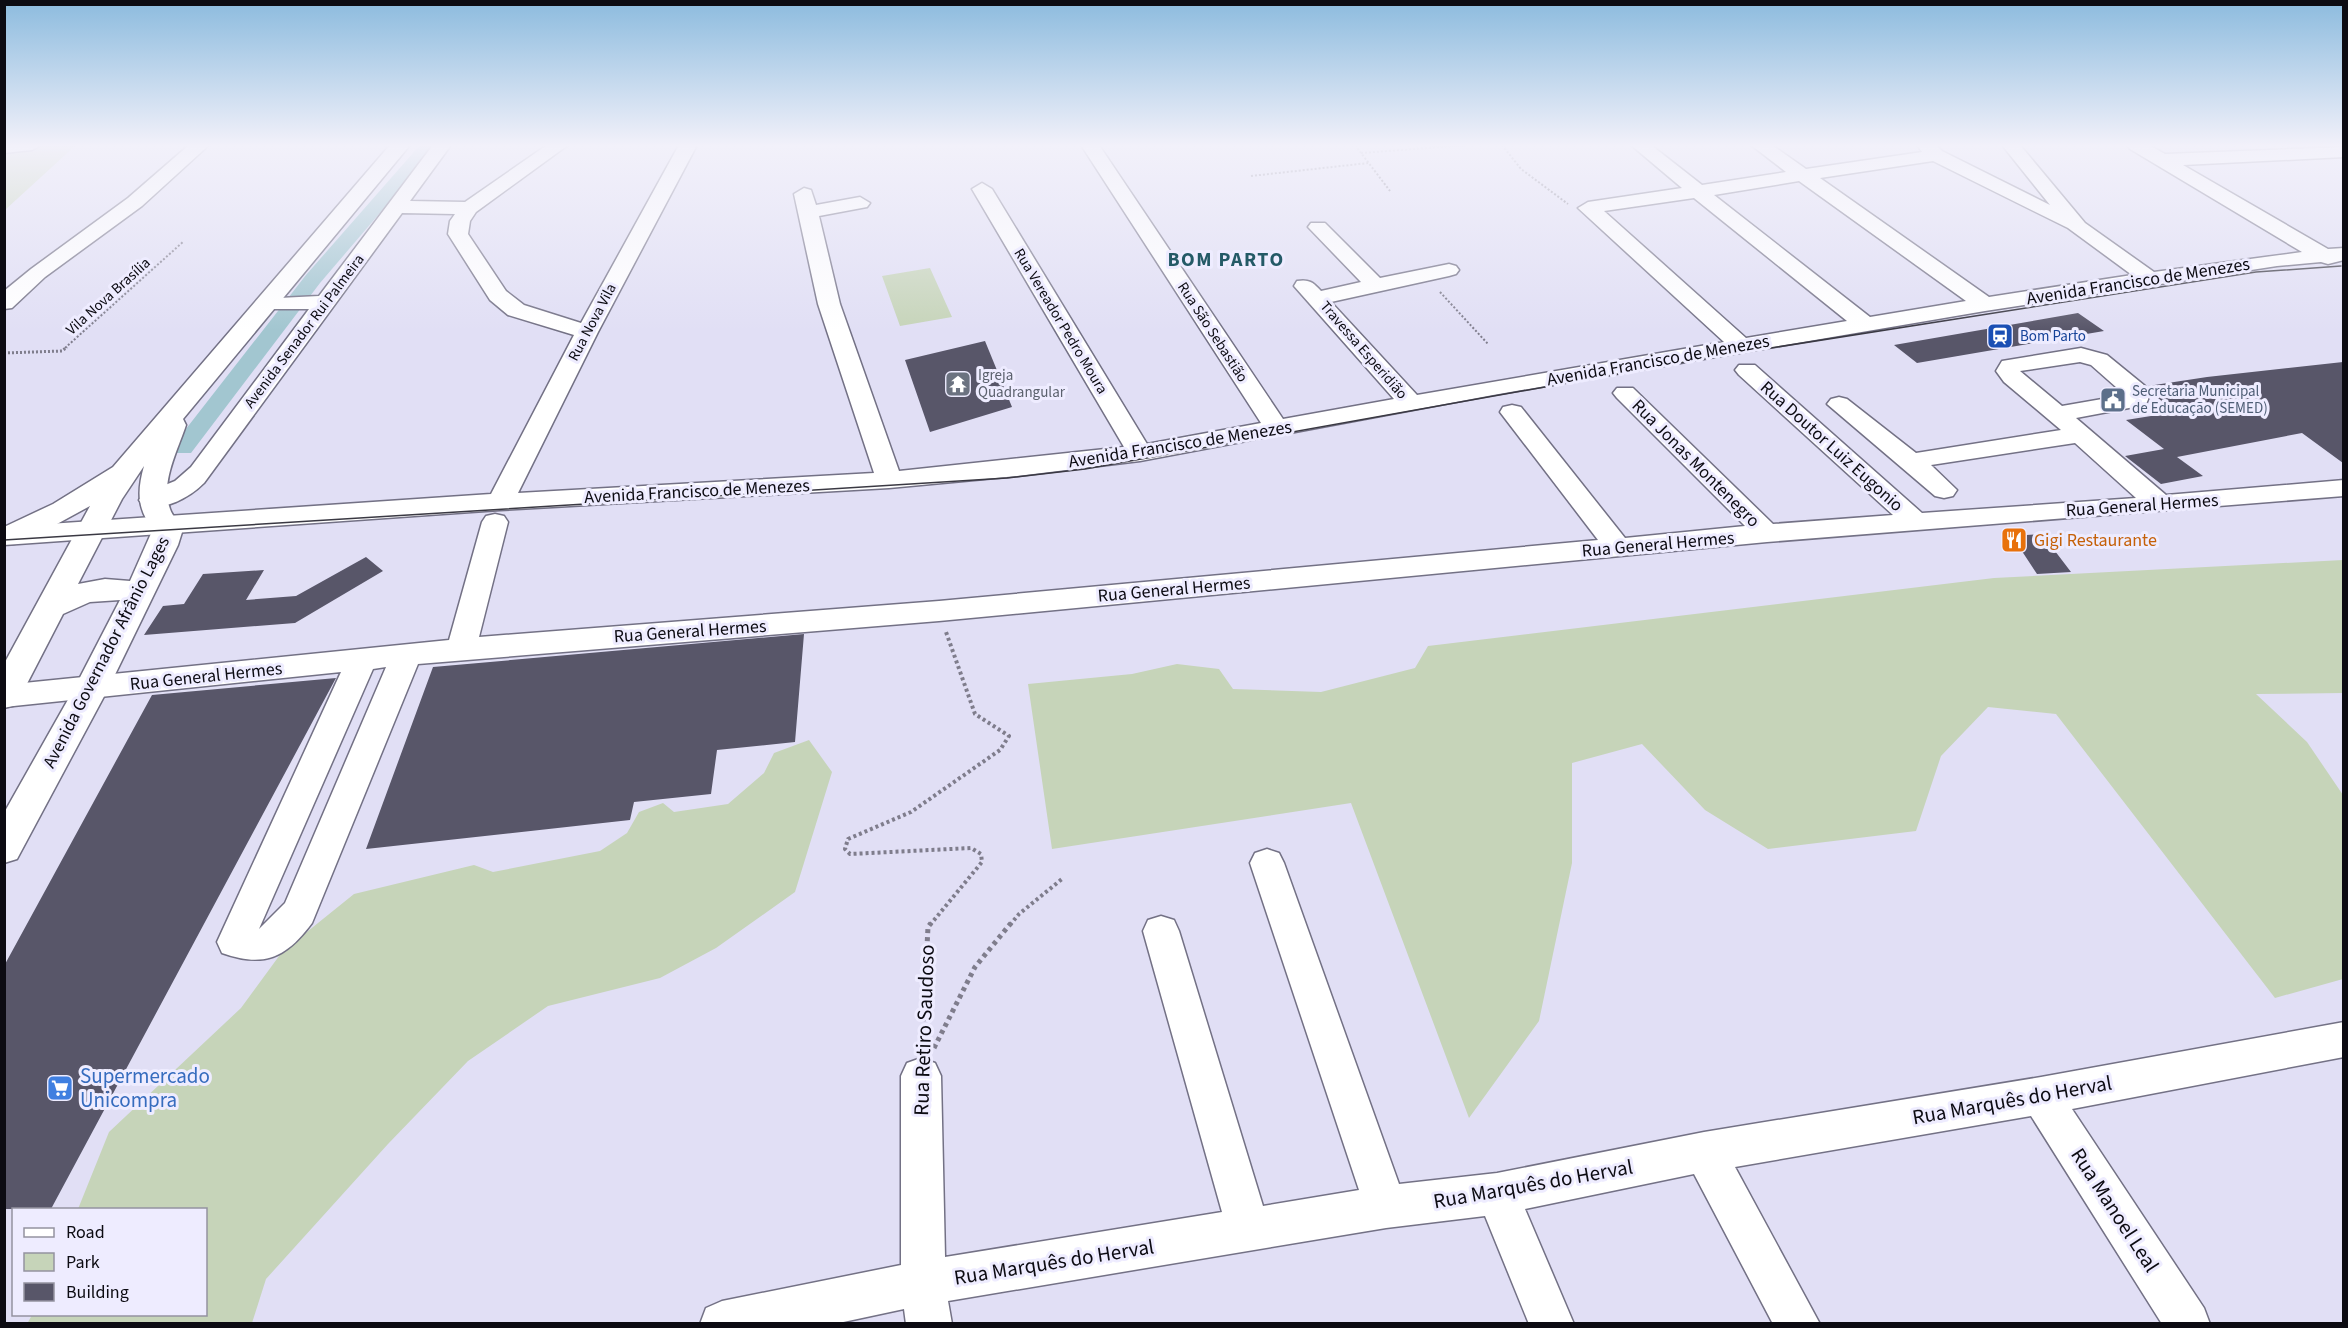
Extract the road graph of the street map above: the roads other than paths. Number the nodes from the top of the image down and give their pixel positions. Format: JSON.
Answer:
{"nodes":[{"id":1,"x":128,"y":207,"type":"edge"},
{"id":2,"x":351,"y":207,"type":"edge"},
{"id":3,"x":396,"y":207,"type":"joint"},
{"id":4,"x":654,"y":207,"type":"edge"},
{"id":5,"x":807,"y":207,"type":"edge"},
{"id":6,"x":993,"y":207,"type":"edge"},
{"id":7,"x":1131,"y":207,"type":"edge"},
{"id":8,"x":1595,"y":207,"type":"edge"},
{"id":9,"x":1716,"y":207,"type":"edge"},
{"id":10,"x":1847,"y":207,"type":"edge"},
{"id":11,"x":2040,"y":207,"type":"edge"},
{"id":12,"x":2062,"y":207,"type":"edge"},
{"id":13,"x":2247,"y":207,"type":"edge"},
{"id":14,"x":470,"y":208,"type":"joint"},
{"id":15,"x":1318,"y":227,"type":"dead end"},
{"id":16,"x":2078,"y":227,"type":"junction"},
{"id":17,"x":2333,"y":255,"type":"edge"},
{"id":18,"x":2343,"y":267,"type":"edge"},
{"id":19,"x":1449,"y":270,"type":"dead end"},
{"id":20,"x":2149,"y":278,"type":"junction"},
{"id":21,"x":1376,"y":286,"type":"junction"},
{"id":22,"x":318,"y":302,"type":"junction"},
{"id":23,"x":4,"y":303,"type":"edge"},
{"id":24,"x":274,"y":304,"type":"junction"},
{"id":25,"x":1985,"y":304,"type":"junction"},
{"id":26,"x":1865,"y":324,"type":"junction"},
{"id":27,"x":586,"y":332,"type":"junction"},
{"id":28,"x":1741,"y":345,"type":"junction"},
{"id":29,"x":1746,"y":370,"type":"dead end"},
{"id":30,"x":1625,"y":393,"type":"dead end"},
{"id":31,"x":181,"y":403,"type":"junction"},
{"id":32,"x":1411,"y":403,"type":"junction"},
{"id":33,"x":1839,"y":404,"type":"dead end"},
{"id":34,"x":1512,"y":412,"type":"dead end"},
{"id":35,"x":2060,"y":414,"type":"junction"},
{"id":36,"x":1277,"y":429,"type":"junction"},
{"id":37,"x":2079,"y":435,"type":"junction"},
{"id":38,"x":2052,"y":438,"type":"junction"},
{"id":39,"x":1140,"y":453,"type":"junction"},
{"id":40,"x":1911,"y":461,"type":"junction"},
{"id":41,"x":2082,"y":465,"type":"dead end"},
{"id":42,"x":124,"y":472,"type":"junction"},
{"id":43,"x":890,"y":480,"type":"junction"},
{"id":44,"x":2343,"y":488,"type":"edge"},
{"id":45,"x":1944,"y":490,"type":"dead end"},
{"id":46,"x":2160,"y":504,"type":"junction"},
{"id":47,"x":159,"y":512,"type":"junction"},
{"id":48,"x":498,"y":512,"type":"junction"},
{"id":49,"x":1917,"y":523,"type":"junction"},
{"id":50,"x":1767,"y":533,"type":"junction"},
{"id":51,"x":87,"y":536,"type":"junction"},
{"id":52,"x":7,"y":540,"type":"edge"},
{"id":53,"x":1618,"y":548,"type":"junction"},
{"id":54,"x":138,"y":593,"type":"junction"},
{"id":55,"x":53,"y":606,"type":"junction"},
{"id":56,"x":461,"y":649,"type":"junction"},
{"id":57,"x":407,"y":654,"type":"junction"},
{"id":58,"x":362,"y":659,"type":"junction"},
{"id":59,"x":91,"y":688,"type":"junction"},
{"id":60,"x":4,"y":696,"type":"edge"},
{"id":61,"x":4,"y":848,"type":"edge"},
{"id":62,"x":1268,"y":863,"type":"dead end"},
{"id":63,"x":1161,"y":931,"type":"dead end"},
{"id":64,"x":2343,"y":1039,"type":"edge"},
{"id":65,"x":921,"y":1076,"type":"road end"},
{"id":66,"x":2041,"y":1096,"type":"junction"},
{"id":67,"x":1704,"y":1152,"type":"junction"},
{"id":68,"x":1380,"y":1192,"type":"junction"},
{"id":69,"x":1497,"y":1194,"type":"junction"},
{"id":70,"x":1245,"y":1216,"type":"junction"},
{"id":71,"x":926,"y":1303,"type":"edge"},
{"id":72,"x":723,"y":1323,"type":"edge"},
{"id":73,"x":1552,"y":1323,"type":"edge"},
{"id":74,"x":1798,"y":1323,"type":"edge"},
{"id":75,"x":2188,"y":1323,"type":"edge"}],
"edges":[{"from":1,"to":23,"type":"street"},
{"from":2,"to":24,"type":"main road"},
{"from":3,"to":14,"type":"street"},
{"from":3,"to":22,"type":"street","name":"Avenida Senador Rui Palmeira"},
{"from":4,"to":27,"type":"street","name":"Rua Nova Vila"},
{"from":5,"to":43,"type":"street"},
{"from":6,"to":39,"type":"street","name":"Rua Vereador Pedro Moura"},
{"from":7,"to":36,"type":"street","name":"Rua São Sebastião"},
{"from":8,"to":28,"type":"street"},
{"from":9,"to":26,"type":"street"},
{"from":10,"to":25,"type":"street"},
{"from":11,"to":16,"type":"street"},
{"from":12,"to":16,"type":"street"},
{"from":13,"to":17,"type":"street"},
{"from":14,"to":27,"type":"street"},
{"from":15,"to":21,"type":"street"},
{"from":16,"to":20,"type":"street"},
{"from":17,"to":18,"type":"street"},
{"from":17,"to":20,"type":"street","name":"Avenida Francisco de Menezes"},
{"from":19,"to":21,"type":"street","name":"Travessa Esperidião"},
{"from":20,"to":25,"type":"street","name":"Avenida Francisco de Menezes"},
{"from":21,"to":32,"type":"street","name":"Travessa Esperidião"},
{"from":22,"to":24,"type":"street"},
{"from":22,"to":47,"type":"street","name":"Avenida Senador Rui Palmeira"},
{"from":24,"to":31,"type":"main road"},
{"from":25,"to":26,"type":"street","name":"Avenida Francisco de Menezes"},
{"from":26,"to":28,"type":"street","name":"Avenida Francisco de Menezes"},
{"from":27,"to":48,"type":"street","name":"Rua Nova Vila"},
{"from":28,"to":32,"type":"street","name":"Avenida Francisco de Menezes"},
{"from":29,"to":49,"type":"street","name":"Rua Doutor Luiz Eugonio"},
{"from":30,"to":50,"type":"street","name":"Rua Jonas Montenegro"},
{"from":31,"to":42,"type":"main road"},
{"from":31,"to":47,"type":"main road","name":"Avenida Governador Afrânio Lages"},
{"from":32,"to":36,"type":"street","name":"Avenida Francisco de Menezes"},
{"from":33,"to":40,"type":"street"},
{"from":34,"to":53,"type":"street"},
{"from":35,"to":35,"type":"street"},
{"from":35,"to":37,"type":"street"},
{"from":36,"to":39,"type":"street","name":"Avenida Francisco de Menezes"},
{"from":37,"to":38,"type":"street"},
{"from":37,"to":46,"type":"street"},
{"from":38,"to":40,"type":"street"},
{"from":38,"to":41,"type":"street"},
{"from":39,"to":43,"type":"street","name":"Avenida Francisco de Menezes"},
{"from":40,"to":45,"type":"street"},
{"from":42,"to":51,"type":"main road"},
{"from":42,"to":52,"type":"main road"},
{"from":43,"to":48,"type":"street","name":"Avenida Francisco de Menezes"},
{"from":44,"to":46,"type":"street","name":"Rua General Hermes"},
{"from":46,"to":49,"type":"street","name":"Rua General Hermes"},
{"from":47,"to":48,"type":"street","name":"Avenida Francisco de Menezes"},
{"from":47,"to":51,"type":"street","name":"Avenida Francisco de Menezes"},
{"from":47,"to":54,"type":"main road","name":"Avenida Governador Afrânio Lages"},
{"from":48,"to":56,"type":"street","name":"Rua Nova Vila"},
{"from":49,"to":50,"type":"street","name":"Rua General Hermes"},
{"from":50,"to":53,"type":"street","name":"Rua General Hermes"},
{"from":51,"to":52,"type":"street","name":"Avenida Francisco de Menezes"},
{"from":51,"to":55,"type":"main road"},
{"from":53,"to":56,"type":"street","name":"Rua General Hermes"},
{"from":54,"to":55,"type":"main road"},
{"from":54,"to":59,"type":"main road","name":"Avenida Governador Afrânio Lages"},
{"from":55,"to":60,"type":"main road"},
{"from":56,"to":57,"type":"street","name":"Rua General Hermes"},
{"from":57,"to":58,"type":"street","name":"Rua General Hermes"},
{"from":57,"to":58,"type":"street"},
{"from":58,"to":59,"type":"street","name":"Rua General Hermes"},
{"from":59,"to":60,"type":"street","name":"Rua General Hermes"},
{"from":59,"to":61,"type":"main road","name":"Avenida Governador Afrânio Lages"},
{"from":62,"to":68,"type":"street"},
{"from":63,"to":70,"type":"street"},
{"from":64,"to":66,"type":"street","name":"Rua Marquês do Herval"},
{"from":65,"to":71,"type":"street","name":"Rua Retiro Saudoso"},
{"from":66,"to":67,"type":"street","name":"Rua Marquês do Herval"},
{"from":66,"to":75,"type":"street","name":"Rua Manoel Leal"},
{"from":67,"to":69,"type":"street","name":"Rua Marquês do Herval"},
{"from":67,"to":74,"type":"street"},
{"from":68,"to":69,"type":"street","name":"Rua Marquês do Herval"},
{"from":68,"to":70,"type":"street","name":"Rua Marquês do Herval"},
{"from":69,"to":73,"type":"street"},
{"from":70,"to":71,"type":"street","name":"Rua Marquês do Herval"},
{"from":71,"to":72,"type":"street","name":"Rua Marquês do Herval"}]}
